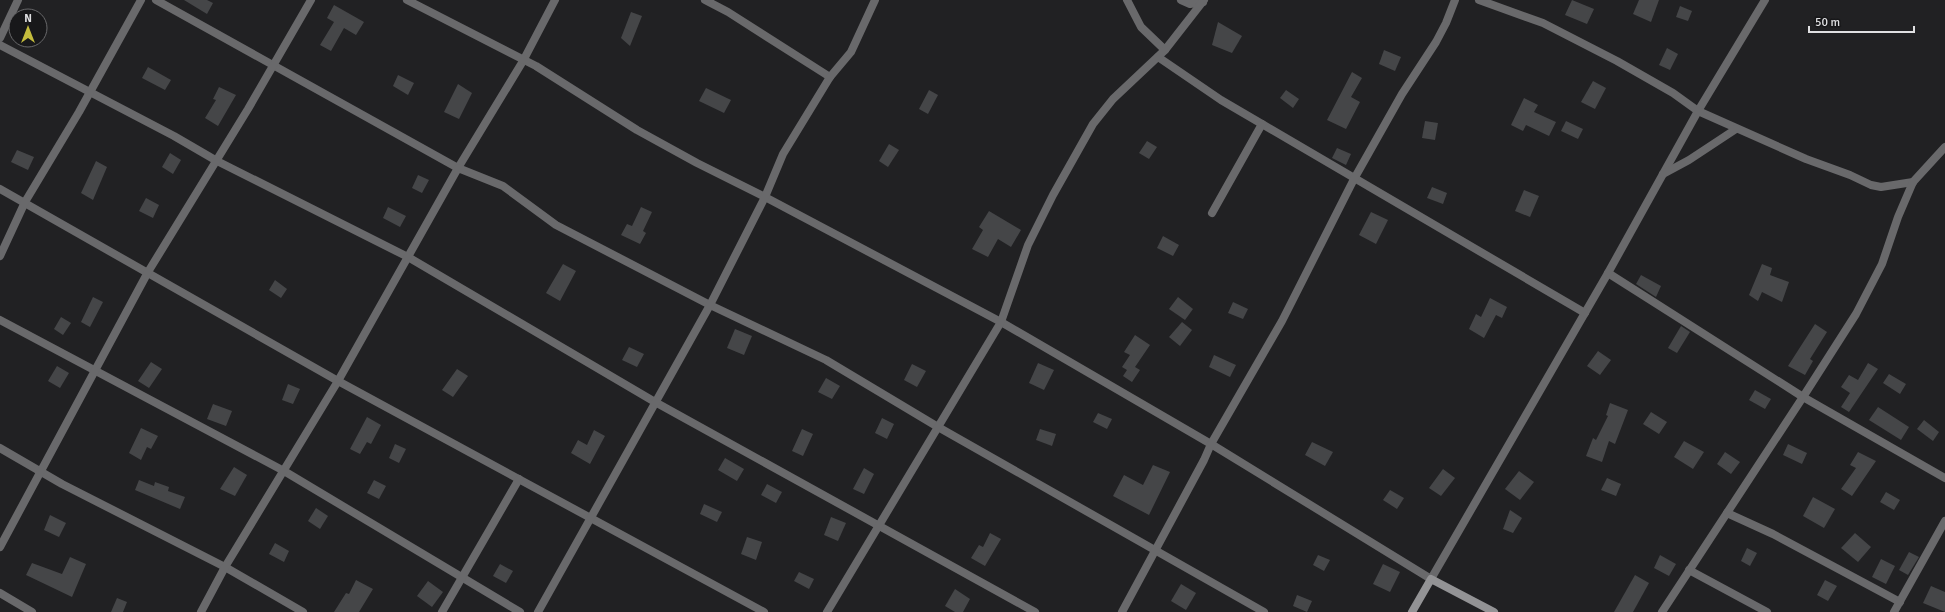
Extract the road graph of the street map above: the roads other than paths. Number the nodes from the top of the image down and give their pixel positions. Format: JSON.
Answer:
{"nodes":[{"id":1,"x":18,"y":0,"type":"edge"},
{"id":2,"x":141,"y":0,"type":"edge"},
{"id":3,"x":156,"y":0,"type":"edge"},
{"id":4,"x":310,"y":0,"type":"edge"},
{"id":5,"x":407,"y":0,"type":"edge"},
{"id":6,"x":555,"y":0,"type":"edge"},
{"id":7,"x":705,"y":0,"type":"edge"},
{"id":8,"x":875,"y":0,"type":"edge"},
{"id":9,"x":1126,"y":0,"type":"edge"},
{"id":10,"x":1181,"y":0,"type":"edge"},
{"id":11,"x":1454,"y":0,"type":"edge"},
{"id":12,"x":1480,"y":0,"type":"edge"},
{"id":13,"x":1765,"y":0,"type":"edge"},
{"id":14,"x":1204,"y":1,"type":"edge"},
{"id":15,"x":1190,"y":4,"type":"junction"},
{"id":16,"x":1197,"y":10,"type":"junction"},
{"id":17,"x":0,"y":38,"type":"edge"},
{"id":18,"x":0,"y":45,"type":"edge"},
{"id":19,"x":1165,"y":50,"type":"junction"},
{"id":20,"x":1158,"y":57,"type":"junction"},
{"id":21,"x":523,"y":61,"type":"junction"},
{"id":22,"x":272,"y":65,"type":"junction"},
{"id":23,"x":830,"y":77,"type":"junction"},
{"id":24,"x":89,"y":93,"type":"junction"},
{"id":25,"x":1698,"y":111,"type":"junction"},
{"id":26,"x":1262,"y":124,"type":"junction"},
{"id":27,"x":1736,"y":129,"type":"junction"},
{"id":28,"x":1945,"y":147,"type":"edge"},
{"id":29,"x":217,"y":161,"type":"junction"},
{"id":30,"x":458,"y":168,"type":"junction"},
{"id":31,"x":1663,"y":174,"type":"junction"},
{"id":32,"x":1354,"y":179,"type":"junction"},
{"id":33,"x":1913,"y":182,"type":"junction"},
{"id":34,"x":0,"y":189,"type":"edge"},
{"id":35,"x":765,"y":197,"type":"junction"},
{"id":36,"x":25,"y":202,"type":"junction"},
{"id":37,"x":1212,"y":213,"type":"dead end"},
{"id":38,"x":0,"y":256,"type":"edge"},
{"id":39,"x":408,"y":257,"type":"junction"},
{"id":40,"x":148,"y":272,"type":"junction"},
{"id":41,"x":1608,"y":273,"type":"junction"},
{"id":42,"x":710,"y":305,"type":"junction"},
{"id":43,"x":1585,"y":313,"type":"junction"},
{"id":44,"x":0,"y":320,"type":"edge"},
{"id":45,"x":1001,"y":322,"type":"junction"},
{"id":46,"x":96,"y":372,"type":"junction"},
{"id":47,"x":338,"y":381,"type":"junction"},
{"id":48,"x":1803,"y":396,"type":"junction"},
{"id":49,"x":655,"y":402,"type":"junction"},
{"id":50,"x":938,"y":427,"type":"junction"},
{"id":51,"x":1211,"y":444,"type":"junction"},
{"id":52,"x":0,"y":448,"type":"edge"},
{"id":53,"x":284,"y":471,"type":"junction"},
{"id":54,"x":41,"y":472,"type":"junction"},
{"id":55,"x":1945,"y":478,"type":"edge"},
{"id":56,"x":519,"y":479,"type":"junction"},
{"id":57,"x":1726,"y":513,"type":"junction"},
{"id":58,"x":591,"y":518,"type":"junction"},
{"id":59,"x":1945,"y":521,"type":"edge"},
{"id":60,"x":879,"y":526,"type":"junction"},
{"id":61,"x":0,"y":547,"type":"edge"},
{"id":62,"x":1156,"y":551,"type":"junction"},
{"id":63,"x":226,"y":567,"type":"junction"},
{"id":64,"x":1689,"y":570,"type":"junction"},
{"id":65,"x":461,"y":578,"type":"junction"},
{"id":66,"x":1431,"y":579,"type":"junction"},
{"id":67,"x":0,"y":594,"type":"edge"},
{"id":68,"x":1900,"y":602,"type":"junction"},
{"id":69,"x":32,"y":612,"type":"edge"},
{"id":70,"x":201,"y":612,"type":"edge"},
{"id":71,"x":303,"y":612,"type":"edge"},
{"id":72,"x":442,"y":612,"type":"edge"},
{"id":73,"x":520,"y":612,"type":"edge"},
{"id":74,"x":538,"y":612,"type":"edge"},
{"id":75,"x":764,"y":612,"type":"edge"},
{"id":76,"x":827,"y":612,"type":"edge"},
{"id":77,"x":1035,"y":612,"type":"edge"},
{"id":78,"x":1122,"y":612,"type":"edge"},
{"id":79,"x":1264,"y":612,"type":"edge"},
{"id":80,"x":1412,"y":612,"type":"edge"},
{"id":81,"x":1494,"y":612,"type":"edge"},
{"id":82,"x":1662,"y":612,"type":"edge"},
{"id":83,"x":1766,"y":612,"type":"edge"},
{"id":84,"x":1894,"y":612,"type":"edge"}],
"edges":[{"from":1,"to":17,"type":"street"},
{"from":2,"to":24,"type":"street"},
{"from":3,"to":22,"type":"street"},
{"from":4,"to":22,"type":"street"},
{"from":5,"to":21,"type":"street"},
{"from":6,"to":21,"type":"street"},
{"from":7,"to":23,"type":"street"},
{"from":8,"to":23,"type":"street"},
{"from":9,"to":19,"type":"street"},
{"from":10,"to":15,"type":"street"},
{"from":11,"to":32,"type":"street"},
{"from":12,"to":25,"type":"street"},
{"from":13,"to":25,"type":"street"},
{"from":14,"to":15,"type":"street"},
{"from":14,"to":16,"type":"street"},
{"from":15,"to":16,"type":"street"},
{"from":16,"to":19,"type":"street"},
{"from":18,"to":24,"type":"street"},
{"from":19,"to":20,"type":"street"},
{"from":20,"to":26,"type":"street"},
{"from":20,"to":45,"type":"street"},
{"from":21,"to":30,"type":"street"},
{"from":21,"to":35,"type":"street"},
{"from":22,"to":29,"type":"street"},
{"from":22,"to":30,"type":"street"},
{"from":23,"to":35,"type":"street"},
{"from":24,"to":29,"type":"street"},
{"from":24,"to":36,"type":"street"},
{"from":25,"to":27,"type":"street"},
{"from":25,"to":31,"type":"street"},
{"from":26,"to":32,"type":"street"},
{"from":26,"to":37,"type":"street"},
{"from":27,"to":31,"type":"street"},
{"from":27,"to":33,"type":"street"},
{"from":28,"to":33,"type":"street"},
{"from":29,"to":39,"type":"street"},
{"from":29,"to":40,"type":"street"},
{"from":30,"to":39,"type":"street"},
{"from":30,"to":42,"type":"street"},
{"from":31,"to":41,"type":"street"},
{"from":32,"to":43,"type":"street"},
{"from":32,"to":51,"type":"street"},
{"from":33,"to":48,"type":"street"},
{"from":34,"to":36,"type":"street"},
{"from":35,"to":42,"type":"street"},
{"from":35,"to":45,"type":"street"},
{"from":36,"to":38,"type":"street"},
{"from":36,"to":40,"type":"street"},
{"from":39,"to":47,"type":"street"},
{"from":39,"to":49,"type":"street"},
{"from":40,"to":46,"type":"street"},
{"from":40,"to":47,"type":"street"},
{"from":41,"to":43,"type":"street"},
{"from":41,"to":48,"type":"street"},
{"from":42,"to":49,"type":"street"},
{"from":42,"to":50,"type":"street"},
{"from":43,"to":66,"type":"street"},
{"from":44,"to":46,"type":"street"},
{"from":45,"to":50,"type":"street"},
{"from":45,"to":51,"type":"street"},
{"from":46,"to":53,"type":"street"},
{"from":46,"to":54,"type":"street"},
{"from":47,"to":53,"type":"street"},
{"from":47,"to":56,"type":"street"},
{"from":48,"to":55,"type":"street"},
{"from":48,"to":57,"type":"street"},
{"from":49,"to":58,"type":"street"},
{"from":49,"to":60,"type":"street"},
{"from":50,"to":60,"type":"street"},
{"from":50,"to":62,"type":"street"},
{"from":51,"to":62,"type":"street"},
{"from":51,"to":66,"type":"street"},
{"from":52,"to":54,"type":"street"},
{"from":53,"to":63,"type":"street"},
{"from":53,"to":65,"type":"street"},
{"from":54,"to":61,"type":"street"},
{"from":54,"to":63,"type":"street"},
{"from":56,"to":58,"type":"street"},
{"from":56,"to":65,"type":"street"},
{"from":57,"to":64,"type":"street"},
{"from":57,"to":68,"type":"street"},
{"from":58,"to":74,"type":"street"},
{"from":58,"to":75,"type":"street"},
{"from":59,"to":68,"type":"street"},
{"from":60,"to":76,"type":"street"},
{"from":60,"to":77,"type":"street"},
{"from":62,"to":78,"type":"street"},
{"from":62,"to":79,"type":"street"},
{"from":63,"to":70,"type":"street"},
{"from":63,"to":71,"type":"street"},
{"from":64,"to":82,"type":"street"},
{"from":64,"to":83,"type":"street"},
{"from":65,"to":72,"type":"street"},
{"from":65,"to":73,"type":"street"},
{"from":66,"to":80,"type":"street"},
{"from":66,"to":81,"type":"street"},
{"from":67,"to":69,"type":"street"},
{"from":68,"to":84,"type":"street"}]}
